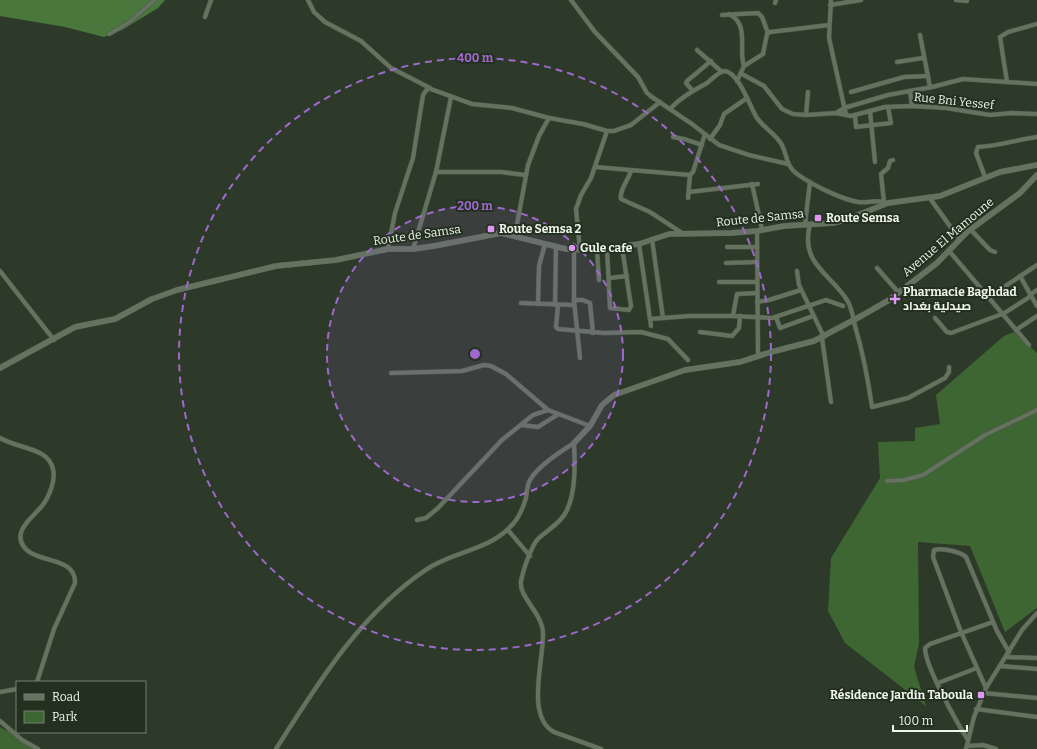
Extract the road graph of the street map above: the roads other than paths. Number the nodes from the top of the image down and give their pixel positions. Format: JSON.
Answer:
{"nodes":[{"id":1,"x":155,"y":0,"type":"edge"},
{"id":2,"x":211,"y":0,"type":"edge"},
{"id":3,"x":308,"y":0,"type":"edge"},
{"id":4,"x":571,"y":0,"type":"edge"},
{"id":5,"x":831,"y":0,"type":"edge"},
{"id":6,"x":861,"y":0,"type":"edge"},
{"id":7,"x":956,"y":0,"type":"edge"},
{"id":8,"x":966,"y":1,"type":"edge"},
{"id":9,"x":830,"y":5,"type":"junction"},
{"id":10,"x":728,"y":14,"type":"junction"},
{"id":11,"x":722,"y":15,"type":"dead end"},
{"id":12,"x":205,"y":17,"type":"dead end"},
{"id":13,"x":1037,"y":24,"type":"edge"},
{"id":14,"x":829,"y":25,"type":"junction"},
{"id":15,"x":768,"y":33,"type":"junction"},
{"id":16,"x":108,"y":34,"type":"dead end"},
{"id":17,"x":920,"y":35,"type":"dead end"},
{"id":18,"x":697,"y":50,"type":"dead end"},
{"id":19,"x":923,"y":58,"type":"junction"},
{"id":20,"x":711,"y":61,"type":"junction"},
{"id":21,"x":897,"y":62,"type":"dead end"},
{"id":22,"x":744,"y":66,"type":"junction"},
{"id":23,"x":722,"y":72,"type":"junction"},
{"id":24,"x":742,"y":74,"type":"junction"},
{"id":25,"x":928,"y":76,"type":"junction"},
{"id":26,"x":737,"y":81,"type":"junction"},
{"id":27,"x":1007,"y":82,"type":"junction"},
{"id":28,"x":1037,"y":84,"type":"edge"},
{"id":29,"x":930,"y":87,"type":"junction"},
{"id":30,"x":431,"y":88,"type":"junction"},
{"id":31,"x":692,"y":90,"type":"junction"},
{"id":32,"x":808,"y":92,"type":"dead end"},
{"id":33,"x":851,"y":92,"type":"dead end"},
{"id":34,"x":910,"y":92,"type":"junction"},
{"id":35,"x":451,"y":97,"type":"junction"},
{"id":36,"x":747,"y":98,"type":"junction"},
{"id":37,"x":660,"y":102,"type":"junction"},
{"id":38,"x":912,"y":106,"type":"junction"},
{"id":39,"x":888,"y":107,"type":"junction"},
{"id":40,"x":844,"y":108,"type":"junction"},
{"id":41,"x":670,"y":109,"type":"junction"},
{"id":42,"x":870,"y":111,"type":"junction"},
{"id":43,"x":836,"y":113,"type":"junction"},
{"id":44,"x":1037,"y":114,"type":"edge"},
{"id":45,"x":806,"y":115,"type":"junction"},
{"id":46,"x":854,"y":115,"type":"junction"},
{"id":47,"x":846,"y":116,"type":"junction"},
{"id":48,"x":549,"y":118,"type":"junction"},
{"id":49,"x":872,"y":124,"type":"junction"},
{"id":50,"x":607,"y":131,"type":"junction"},
{"id":51,"x":705,"y":134,"type":"junction"},
{"id":52,"x":673,"y":137,"type":"dead end"},
{"id":53,"x":1037,"y":137,"type":"edge"},
{"id":54,"x":710,"y":139,"type":"junction"},
{"id":55,"x":702,"y":145,"type":"junction"},
{"id":56,"x":893,"y":160,"type":"dead end"},
{"id":57,"x":874,"y":162,"type":"dead end"},
{"id":58,"x":788,"y":164,"type":"junction"},
{"id":59,"x":1037,"y":165,"type":"edge"},
{"id":60,"x":595,"y":167,"type":"junction"},
{"id":61,"x":631,"y":171,"type":"junction"},
{"id":62,"x":436,"y":172,"type":"junction"},
{"id":63,"x":525,"y":175,"type":"junction"},
{"id":64,"x":690,"y":175,"type":"junction"},
{"id":65,"x":1037,"y":175,"type":"edge"},
{"id":66,"x":985,"y":177,"type":"junction"},
{"id":67,"x":810,"y":182,"type":"junction"},
{"id":68,"x":752,"y":184,"type":"junction"},
{"id":69,"x":758,"y":184,"type":"dead end"},
{"id":70,"x":689,"y":192,"type":"junction"},
{"id":71,"x":929,"y":197,"type":"junction"},
{"id":72,"x":688,"y":198,"type":"dead end"},
{"id":73,"x":886,"y":203,"type":"junction"},
{"id":74,"x":808,"y":224,"type":"junction"},
{"id":75,"x":759,"y":230,"type":"junction"},
{"id":76,"x":972,"y":230,"type":"junction"},
{"id":77,"x":682,"y":233,"type":"junction"},
{"id":78,"x":515,"y":235,"type":"junction"},
{"id":79,"x":652,"y":239,"type":"junction"},
{"id":80,"x":960,"y":240,"type":"junction"},
{"id":81,"x":545,"y":244,"type":"junction"},
{"id":82,"x":639,"y":244,"type":"junction"},
{"id":83,"x":556,"y":247,"type":"junction"},
{"id":84,"x":622,"y":247,"type":"junction"},
{"id":85,"x":727,"y":247,"type":"dead end"},
{"id":86,"x":757,"y":247,"type":"junction"},
{"id":87,"x":388,"y":249,"type":"junction"},
{"id":88,"x":413,"y":249,"type":"junction"},
{"id":89,"x":607,"y":249,"type":"junction"},
{"id":90,"x":577,"y":250,"type":"junction"},
{"id":91,"x":597,"y":250,"type":"junction"},
{"id":92,"x":950,"y":252,"type":"junction"},
{"id":93,"x":995,"y":252,"type":"dead end"},
{"id":94,"x":757,"y":262,"type":"junction"},
{"id":95,"x":726,"y":263,"type":"dead end"},
{"id":96,"x":1037,"y":265,"type":"edge"},
{"id":97,"x":877,"y":268,"type":"dead end"},
{"id":98,"x":0,"y":271,"type":"edge"},
{"id":99,"x":797,"y":271,"type":"dead end"},
{"id":100,"x":627,"y":276,"type":"junction"},
{"id":101,"x":1020,"y":276,"type":"junction"},
{"id":102,"x":608,"y":278,"type":"junction"},
{"id":103,"x":599,"y":280,"type":"dead end"},
{"id":104,"x":719,"y":282,"type":"dead end"},
{"id":105,"x":757,"y":282,"type":"junction"},
{"id":106,"x":801,"y":290,"type":"junction"},
{"id":107,"x":1037,"y":290,"type":"edge"},
{"id":108,"x":757,"y":293,"type":"junction"},
{"id":109,"x":899,"y":293,"type":"junction"},
{"id":110,"x":1031,"y":295,"type":"junction"},
{"id":111,"x":988,"y":297,"type":"junction"},
{"id":112,"x":574,"y":300,"type":"junction"},
{"id":113,"x":521,"y":302,"type":"dead end"},
{"id":114,"x":757,"y":302,"type":"junction"},
{"id":115,"x":538,"y":304,"type":"junction"},
{"id":116,"x":556,"y":305,"type":"junction"},
{"id":117,"x":574,"y":305,"type":"junction"},
{"id":118,"x":808,"y":305,"type":"junction"},
{"id":119,"x":843,"y":306,"type":"dead end"},
{"id":120,"x":1037,"y":306,"type":"edge"},
{"id":121,"x":1002,"y":314,"type":"junction"},
{"id":122,"x":733,"y":316,"type":"junction"},
{"id":123,"x":740,"y":316,"type":"junction"},
{"id":124,"x":757,"y":316,"type":"junction"},
{"id":125,"x":813,"y":316,"type":"junction"},
{"id":126,"x":1037,"y":316,"type":"edge"},
{"id":127,"x":776,"y":317,"type":"junction"},
{"id":128,"x":664,"y":318,"type":"junction"},
{"id":129,"x":935,"y":318,"type":"dead end"},
{"id":130,"x":650,"y":319,"type":"junction"},
{"id":131,"x":854,"y":321,"type":"junction"},
{"id":132,"x":651,"y":326,"type":"dead end"},
{"id":133,"x":1016,"y":330,"type":"junction"},
{"id":134,"x":577,"y":332,"type":"junction"},
{"id":135,"x":700,"y":332,"type":"dead end"},
{"id":136,"x":593,"y":333,"type":"junction"},
{"id":137,"x":823,"y":338,"type":"junction"},
{"id":138,"x":54,"y":340,"type":"junction"},
{"id":139,"x":1029,"y":345,"type":"dead end"},
{"id":140,"x":758,"y":356,"type":"junction"},
{"id":141,"x":580,"y":358,"type":"dead end"},
{"id":142,"x":688,"y":360,"type":"dead end"},
{"id":143,"x":949,"y":367,"type":"dead end"},
{"id":144,"x":0,"y":368,"type":"edge"},
{"id":145,"x":391,"y":373,"type":"dead end"},
{"id":146,"x":831,"y":402,"type":"dead end"},
{"id":147,"x":548,"y":410,"type":"junction"},
{"id":148,"x":1037,"y":410,"type":"edge"},
{"id":149,"x":557,"y":415,"type":"junction"},
{"id":150,"x":521,"y":425,"type":"junction"},
{"id":151,"x":590,"y":426,"type":"junction"},
{"id":152,"x":0,"y":438,"type":"edge"},
{"id":153,"x":574,"y":443,"type":"junction"},
{"id":154,"x":887,"y":481,"type":"dead end"},
{"id":155,"x":417,"y":520,"type":"dead end"},
{"id":156,"x":508,"y":530,"type":"junction"},
{"id":157,"x":530,"y":556,"type":"junction"},
{"id":158,"x":1037,"y":613,"type":"edge"},
{"id":159,"x":993,"y":622,"type":"junction"},
{"id":160,"x":961,"y":632,"type":"junction"},
{"id":161,"x":1008,"y":652,"type":"junction"},
{"id":162,"x":1006,"y":657,"type":"junction"},
{"id":163,"x":1037,"y":658,"type":"edge"},
{"id":164,"x":1000,"y":666,"type":"junction"},
{"id":165,"x":977,"y":668,"type":"junction"},
{"id":166,"x":1037,"y":669,"type":"edge"},
{"id":167,"x":37,"y":681,"type":"edge"},
{"id":168,"x":938,"y":683,"type":"junction"},
{"id":169,"x":16,"y":689,"type":"edge"},
{"id":170,"x":984,"y":691,"type":"junction"},
{"id":171,"x":0,"y":692,"type":"edge"},
{"id":172,"x":1037,"y":698,"type":"edge"},
{"id":173,"x":976,"y":710,"type":"junction"},
{"id":174,"x":1037,"y":717,"type":"edge"},
{"id":175,"x":0,"y":721,"type":"edge"},
{"id":176,"x":968,"y":740,"type":"junction"},
{"id":177,"x":967,"y":748,"type":"edge"},
{"id":178,"x":38,"y":749,"type":"edge"},
{"id":179,"x":276,"y":749,"type":"edge"},
{"id":180,"x":601,"y":749,"type":"edge"},
{"id":181,"x":996,"y":749,"type":"edge"}],
"edges":[{"from":1,"to":16,"type":"street"},
{"from":2,"to":12,"type":"street"},
{"from":3,"to":30,"type":"street"},
{"from":4,"to":37,"type":"street"},
{"from":5,"to":9,"type":"street"},
{"from":6,"to":9,"type":"street"},
{"from":7,"to":8,"type":"street"},
{"from":9,"to":14,"type":"street"},
{"from":10,"to":11,"type":"street"},
{"from":10,"to":15,"type":"street"},
{"from":10,"to":22,"type":"street"},
{"from":13,"to":27,"type":"street"},
{"from":14,"to":15,"type":"street"},
{"from":14,"to":40,"type":"street"},
{"from":15,"to":22,"type":"street"},
{"from":17,"to":19,"type":"street"},
{"from":18,"to":20,"type":"street"},
{"from":19,"to":21,"type":"street"},
{"from":19,"to":25,"type":"street"},
{"from":20,"to":23,"type":"street"},
{"from":20,"to":31,"type":"street"},
{"from":22,"to":24,"type":"street"},
{"from":23,"to":26,"type":"street"},
{"from":23,"to":31,"type":"street"},
{"from":24,"to":26,"type":"street"},
{"from":24,"to":45,"type":"street","name":"Rue Bni Yessef"},
{"from":25,"to":29,"type":"street"},
{"from":25,"to":33,"type":"street"},
{"from":26,"to":36,"type":"street"},
{"from":27,"to":28,"type":"street"},
{"from":27,"to":29,"type":"street"},
{"from":29,"to":34,"type":"street"},
{"from":30,"to":35,"type":"street"},
{"from":30,"to":87,"type":"street"},
{"from":31,"to":41,"type":"street"},
{"from":32,"to":45,"type":"street"},
{"from":34,"to":38,"type":"street"},
{"from":34,"to":40,"type":"street"},
{"from":35,"to":48,"type":"street"},
{"from":35,"to":62,"type":"street"},
{"from":36,"to":54,"type":"street"},
{"from":36,"to":58,"type":"street"},
{"from":37,"to":41,"type":"street"},
{"from":37,"to":50,"type":"street"},
{"from":38,"to":39,"type":"street","name":"Rue Bni Yessef"},
{"from":38,"to":44,"type":"street","name":"Rue Bni Yessef"},
{"from":39,"to":42,"type":"street","name":"Rue Bni Yessef"},
{"from":39,"to":49,"type":"street"},
{"from":40,"to":43,"type":"street"},
{"from":40,"to":47,"type":"street"},
{"from":41,"to":51,"type":"street"},
{"from":42,"to":46,"type":"street","name":"Rue Bni Yessef"},
{"from":42,"to":49,"type":"street"},
{"from":43,"to":45,"type":"street","name":"Rue Bni Yessef"},
{"from":43,"to":47,"type":"street","name":"Rue Bni Yessef"},
{"from":46,"to":47,"type":"street","name":"Rue Bni Yessef"},
{"from":46,"to":49,"type":"street"},
{"from":48,"to":50,"type":"street"},
{"from":48,"to":63,"type":"street"},
{"from":49,"to":57,"type":"street"},
{"from":50,"to":60,"type":"street"},
{"from":51,"to":54,"type":"street"},
{"from":51,"to":55,"type":"street"},
{"from":52,"to":55,"type":"street"},
{"from":53,"to":66,"type":"street"},
{"from":54,"to":58,"type":"street"},
{"from":55,"to":64,"type":"street"},
{"from":56,"to":73,"type":"street"},
{"from":58,"to":67,"type":"street"},
{"from":59,"to":66,"type":"street","name":"Route de Samsa"},
{"from":60,"to":61,"type":"street"},
{"from":60,"to":90,"type":"street"},
{"from":61,"to":64,"type":"street"},
{"from":61,"to":77,"type":"street"},
{"from":62,"to":63,"type":"street"},
{"from":62,"to":88,"type":"street"},
{"from":63,"to":78,"type":"street"},
{"from":64,"to":70,"type":"street"},
{"from":65,"to":76,"type":"street","name":"Avenue El Mamoune"},
{"from":66,"to":71,"type":"street","name":"Route de Samsa"},
{"from":67,"to":73,"type":"street"},
{"from":67,"to":74,"type":"street"},
{"from":68,"to":69,"type":"street"},
{"from":68,"to":70,"type":"street"},
{"from":68,"to":75,"type":"street"},
{"from":70,"to":72,"type":"street"},
{"from":71,"to":73,"type":"street","name":"Route de Samsa"},
{"from":71,"to":80,"type":"street"},
{"from":73,"to":74,"type":"street","name":"Route de Samsa"},
{"from":74,"to":75,"type":"street","name":"Route de Samsa"},
{"from":74,"to":131,"type":"street"},
{"from":75,"to":77,"type":"street","name":"Route de Samsa"},
{"from":75,"to":86,"type":"street"},
{"from":76,"to":80,"type":"street","name":"Avenue El Mamoune"},
{"from":76,"to":93,"type":"street"},
{"from":77,"to":79,"type":"street","name":"Route de Samsa"},
{"from":78,"to":81,"type":"street","name":"Route de Samsa"},
{"from":78,"to":88,"type":"street","name":"Route de Samsa"},
{"from":79,"to":82,"type":"street","name":"Route de Samsa"},
{"from":79,"to":128,"type":"street"},
{"from":80,"to":92,"type":"street","name":"Avenue El Mamoune"},
{"from":81,"to":83,"type":"street","name":"Route de Samsa"},
{"from":81,"to":115,"type":"street"},
{"from":82,"to":84,"type":"street","name":"Route de Samsa"},
{"from":82,"to":130,"type":"street"},
{"from":83,"to":90,"type":"street","name":"Route de Samsa"},
{"from":83,"to":116,"type":"street"},
{"from":84,"to":89,"type":"street","name":"Route de Samsa"},
{"from":84,"to":100,"type":"street"},
{"from":85,"to":86,"type":"street"},
{"from":86,"to":94,"type":"street"},
{"from":87,"to":88,"type":"street","name":"Route de Samsa"},
{"from":87,"to":138,"type":"street","name":"Route de Samsa"},
{"from":89,"to":91,"type":"street","name":"Route de Samsa"},
{"from":89,"to":102,"type":"street"},
{"from":90,"to":91,"type":"street","name":"Route de Samsa"},
{"from":90,"to":112,"type":"street"},
{"from":91,"to":103,"type":"street"},
{"from":92,"to":109,"type":"street","name":"Avenue El Mamoune"},
{"from":92,"to":111,"type":"street"},
{"from":94,"to":95,"type":"street"},
{"from":94,"to":105,"type":"street"},
{"from":96,"to":101,"type":"street"},
{"from":97,"to":109,"type":"street"},
{"from":98,"to":138,"type":"street"},
{"from":99,"to":106,"type":"street"},
{"from":100,"to":102,"type":"street"},
{"from":100,"to":102,"type":"street"},
{"from":101,"to":110,"type":"street"},
{"from":101,"to":111,"type":"street"},
{"from":104,"to":105,"type":"street"},
{"from":105,"to":108,"type":"street"},
{"from":106,"to":114,"type":"street"},
{"from":106,"to":118,"type":"street"},
{"from":107,"to":110,"type":"street"},
{"from":108,"to":114,"type":"street"},
{"from":108,"to":122,"type":"street"},
{"from":109,"to":131,"type":"street","name":"Avenue El Mamoune"},
{"from":110,"to":120,"type":"street"},
{"from":110,"to":121,"type":"street"},
{"from":111,"to":121,"type":"street"},
{"from":112,"to":117,"type":"street"},
{"from":112,"to":136,"type":"street"},
{"from":113,"to":115,"type":"street"},
{"from":114,"to":124,"type":"street"},
{"from":115,"to":116,"type":"street"},
{"from":116,"to":117,"type":"street"},
{"from":116,"to":134,"type":"street"},
{"from":117,"to":134,"type":"street"},
{"from":118,"to":119,"type":"street"},
{"from":118,"to":125,"type":"street"},
{"from":118,"to":127,"type":"street"},
{"from":121,"to":129,"type":"street"},
{"from":121,"to":133,"type":"street"},
{"from":122,"to":123,"type":"street"},
{"from":122,"to":128,"type":"street"},
{"from":123,"to":124,"type":"street"},
{"from":123,"to":135,"type":"street"},
{"from":124,"to":127,"type":"street"},
{"from":124,"to":140,"type":"street"},
{"from":125,"to":127,"type":"street"},
{"from":125,"to":137,"type":"street"},
{"from":126,"to":133,"type":"street"},
{"from":128,"to":130,"type":"street"},
{"from":130,"to":132,"type":"street"},
{"from":131,"to":137,"type":"street","name":"Avenue El Mamoune"},
{"from":131,"to":143,"type":"street"},
{"from":133,"to":139,"type":"street"},
{"from":134,"to":136,"type":"street"},
{"from":134,"to":141,"type":"street"},
{"from":136,"to":142,"type":"street"},
{"from":137,"to":140,"type":"street","name":"Avenue El Mamoune"},
{"from":137,"to":146,"type":"street"},
{"from":138,"to":144,"type":"street","name":"Route de Samsa"},
{"from":140,"to":151,"type":"street","name":"Avenue El Mamoune"},
{"from":145,"to":147,"type":"street"},
{"from":147,"to":149,"type":"street"},
{"from":147,"to":150,"type":"street"},
{"from":148,"to":154,"type":"street"},
{"from":149,"to":150,"type":"street"},
{"from":149,"to":151,"type":"street"},
{"from":150,"to":155,"type":"street"},
{"from":151,"to":153,"type":"street"},
{"from":152,"to":167,"type":"street"},
{"from":153,"to":156,"type":"street"},
{"from":153,"to":157,"type":"street"},
{"from":156,"to":157,"type":"street"},
{"from":156,"to":179,"type":"street"},
{"from":157,"to":180,"type":"street"},
{"from":158,"to":161,"type":"street"},
{"from":159,"to":160,"type":"street"},
{"from":159,"to":160,"type":"street"},
{"from":159,"to":161,"type":"street"},
{"from":160,"to":165,"type":"street"},
{"from":160,"to":168,"type":"street"},
{"from":161,"to":162,"type":"street"},
{"from":162,"to":163,"type":"street"},
{"from":162,"to":164,"type":"street"},
{"from":164,"to":166,"type":"street"},
{"from":164,"to":170,"type":"street"},
{"from":165,"to":168,"type":"street"},
{"from":165,"to":170,"type":"street"},
{"from":168,"to":176,"type":"street"},
{"from":169,"to":171,"type":"street"},
{"from":170,"to":172,"type":"street"},
{"from":170,"to":173,"type":"street"},
{"from":173,"to":174,"type":"street"},
{"from":173,"to":176,"type":"street"},
{"from":175,"to":178,"type":"street"},
{"from":176,"to":177,"type":"street"},
{"from":177,"to":181,"type":"street"}]}
